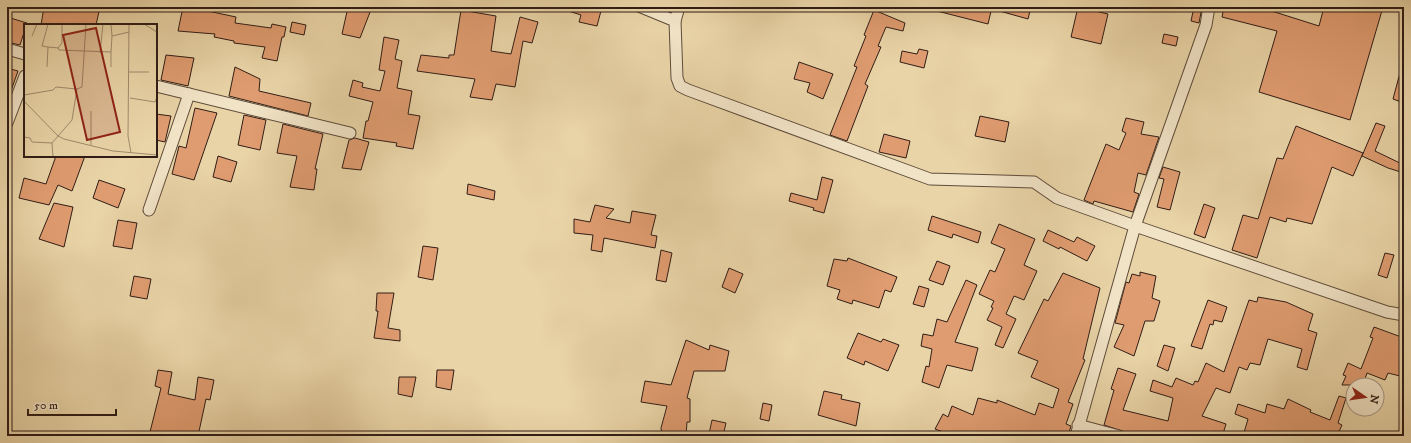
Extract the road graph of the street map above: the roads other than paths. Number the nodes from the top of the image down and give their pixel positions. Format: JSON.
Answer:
{"nodes":[{"id":1,"x":641,"y":7,"type":"edge"},
{"id":2,"x":679,"y":7,"type":"edge"},
{"id":3,"x":1210,"y":7,"type":"edge"},
{"id":4,"x":675,"y":21,"type":"junction"},
{"id":5,"x":7,"y":49,"type":"edge"},
{"id":6,"x":24,"y":54,"type":"edge"},
{"id":7,"x":24,"y":79,"type":"edge"},
{"id":8,"x":157,"y":86,"type":"edge"},
{"id":9,"x":189,"y":94,"type":"junction"},
{"id":10,"x":7,"y":123,"type":"edge"},
{"id":11,"x":350,"y":133,"type":"dead end"},
{"id":12,"x":149,"y":210,"type":"dead end"},
{"id":13,"x":1135,"y":226,"type":"junction"},
{"id":14,"x":1404,"y":315,"type":"edge"},
{"id":15,"x":1077,"y":431,"type":"edge"},
{"id":16,"x":1119,"y":436,"type":"edge"}],
"edges":[{"from":1,"to":4,"type":"street"},
{"from":2,"to":4,"type":"street"},
{"from":3,"to":13,"type":"street"},
{"from":4,"to":13,"type":"street"},
{"from":5,"to":6,"type":"street"},
{"from":7,"to":10,"type":"street"},
{"from":8,"to":9,"type":"street"},
{"from":9,"to":11,"type":"street"},
{"from":9,"to":12,"type":"street"},
{"from":13,"to":14,"type":"street"},
{"from":13,"to":15,"type":"street"},
{"from":15,"to":16,"type":"street"}]}
